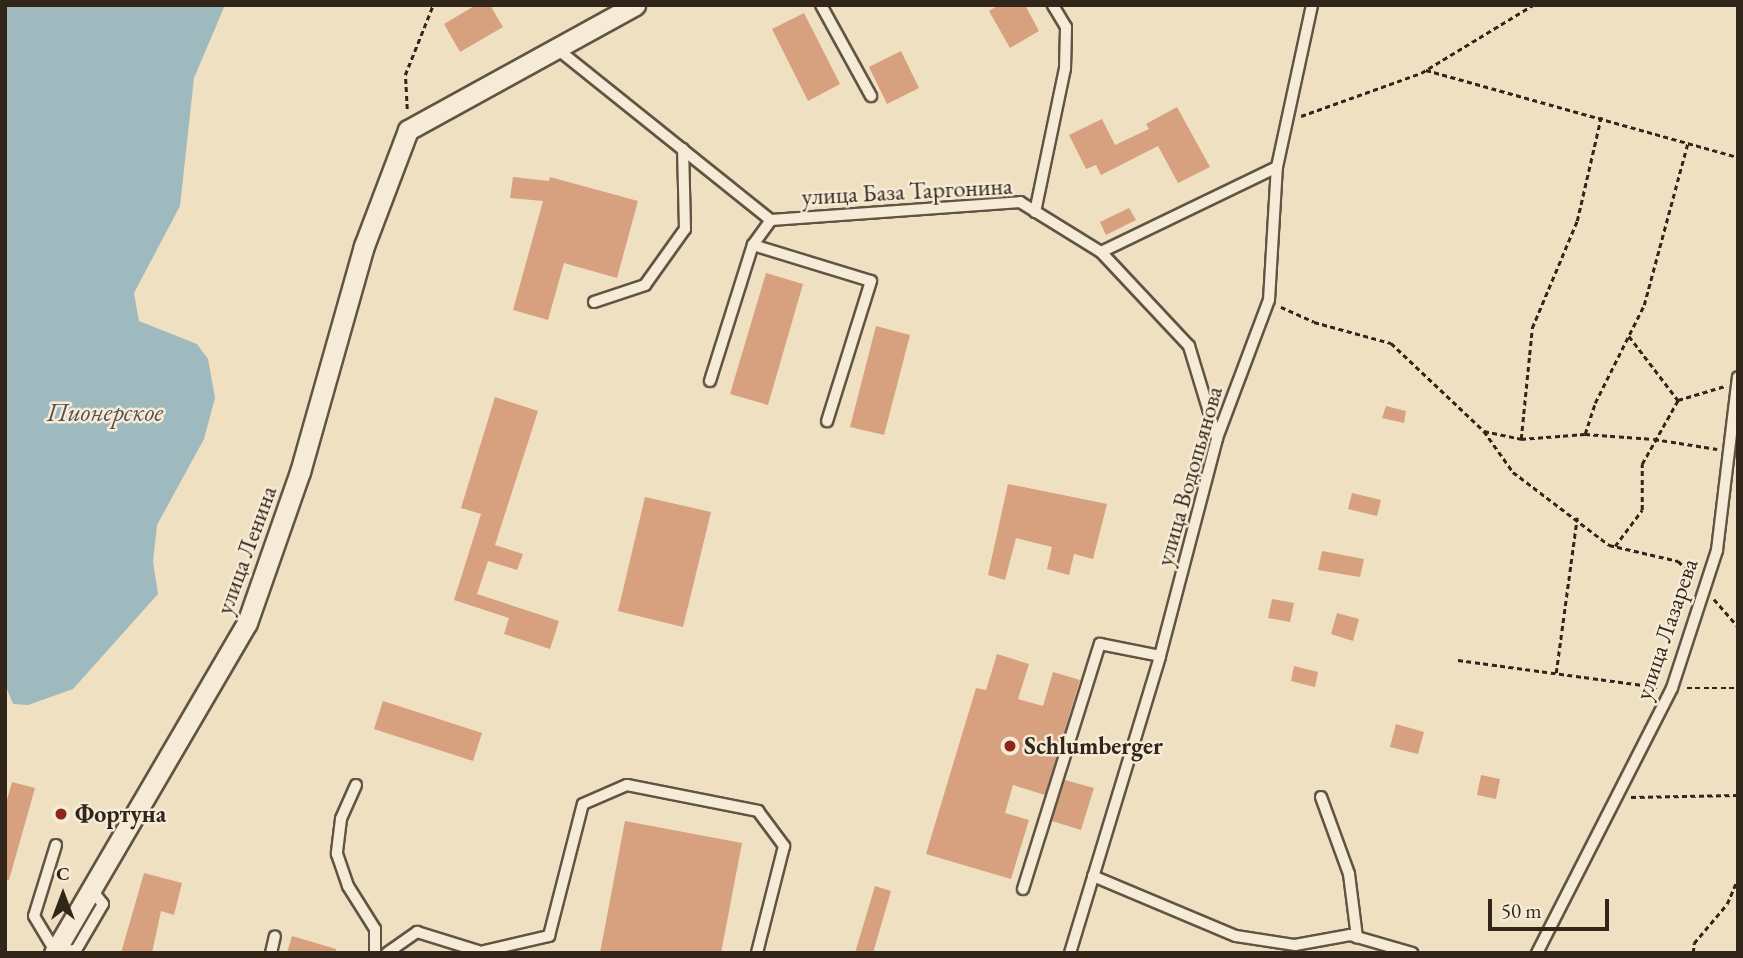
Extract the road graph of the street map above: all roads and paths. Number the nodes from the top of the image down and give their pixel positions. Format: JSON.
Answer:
{"nodes":[{"id":1,"x":433,"y":5,"type":"edge"},
{"id":2,"x":635,"y":5,"type":"edge"},
{"id":3,"x":821,"y":5,"type":"edge"},
{"id":4,"x":1053,"y":5,"type":"edge"},
{"id":5,"x":1312,"y":5,"type":"edge"},
{"id":6,"x":1533,"y":5,"type":"edge"},
{"id":7,"x":555,"y":48,"type":"junction"},
{"id":8,"x":1426,"y":70,"type":"junction"},
{"id":9,"x":870,"y":96,"type":"dead end"},
{"id":10,"x":1601,"y":117,"type":"junction"},
{"id":11,"x":1288,"y":121,"type":"junction"},
{"id":12,"x":408,"y":130,"type":"junction"},
{"id":13,"x":1688,"y":142,"type":"junction"},
{"id":14,"x":684,"y":149,"type":"junction"},
{"id":15,"x":1738,"y":157,"type":"edge"},
{"id":16,"x":1277,"y":167,"type":"junction"},
{"id":17,"x":1035,"y":212,"type":"junction"},
{"id":18,"x":771,"y":220,"type":"junction"},
{"id":19,"x":753,"y":245,"type":"junction"},
{"id":20,"x":1101,"y":252,"type":"junction"},
{"id":21,"x":1269,"y":300,"type":"junction"},
{"id":22,"x":594,"y":302,"type":"dead end"},
{"id":23,"x":1629,"y":336,"type":"junction"},
{"id":24,"x":1736,"y":380,"type":"edge"},
{"id":25,"x":710,"y":381,"type":"dead end"},
{"id":26,"x":1678,"y":400,"type":"junction"},
{"id":27,"x":827,"y":421,"type":"dead end"},
{"id":28,"x":1484,"y":431,"type":"junction"},
{"id":29,"x":1584,"y":434,"type":"junction"},
{"id":30,"x":1217,"y":438,"type":"junction"},
{"id":31,"x":1521,"y":439,"type":"junction"},
{"id":32,"x":1654,"y":439,"type":"junction"},
{"id":33,"x":1726,"y":451,"type":"junction"},
{"id":34,"x":1577,"y":517,"type":"junction"},
{"id":35,"x":1615,"y":546,"type":"junction"},
{"id":36,"x":1703,"y":586,"type":"junction"},
{"id":37,"x":1738,"y":627,"type":"edge"},
{"id":38,"x":1160,"y":656,"type":"junction"},
{"id":39,"x":1458,"y":660,"type":"dead end"},
{"id":40,"x":1556,"y":673,"type":"junction"},
{"id":41,"x":1672,"y":688,"type":"junction"},
{"id":42,"x":1738,"y":688,"type":"edge"},
{"id":43,"x":356,"y":785,"type":"dead end"},
{"id":44,"x":1738,"y":795,"type":"edge"},
{"id":45,"x":1321,"y":797,"type":"dead end"},
{"id":46,"x":1617,"y":797,"type":"junction"},
{"id":47,"x":56,"y":845,"type":"dead end"},
{"id":48,"x":1093,"y":876,"type":"junction"},
{"id":49,"x":1738,"y":878,"type":"edge"},
{"id":50,"x":1023,"y":889,"type":"dead end"},
{"id":51,"x":275,"y":936,"type":"dead end"},
{"id":52,"x":1357,"y":937,"type":"junction"},
{"id":53,"x":54,"y":952,"type":"edge"},
{"id":54,"x":484,"y":952,"type":"edge"},
{"id":55,"x":271,"y":953,"type":"edge"},
{"id":56,"x":375,"y":953,"type":"edge"},
{"id":57,"x":387,"y":953,"type":"edge"},
{"id":58,"x":757,"y":953,"type":"edge"},
{"id":59,"x":1070,"y":953,"type":"edge"},
{"id":60,"x":1412,"y":953,"type":"edge"},
{"id":61,"x":1537,"y":953,"type":"edge"},
{"id":62,"x":1693,"y":953,"type":"edge"}],
"edges":[{"from":1,"to":12,"type":"path"},
{"from":2,"to":7,"type":"street"},
{"from":3,"to":9,"type":"lane"},
{"from":4,"to":17,"type":"lane"},
{"from":5,"to":11,"type":"lane","name":"улица Водопьянова"},
{"from":6,"to":8,"type":"path"},
{"from":7,"to":12,"type":"street"},
{"from":7,"to":14,"type":"lane"},
{"from":8,"to":10,"type":"path"},
{"from":8,"to":11,"type":"path"},
{"from":10,"to":13,"type":"path"},
{"from":10,"to":31,"type":"path"},
{"from":11,"to":16,"type":"lane","name":"улица Водопьянова"},
{"from":12,"to":53,"type":"street","name":"улица Ленина"},
{"from":13,"to":15,"type":"path"},
{"from":13,"to":23,"type":"path"},
{"from":14,"to":18,"type":"lane"},
{"from":14,"to":22,"type":"lane"},
{"from":16,"to":20,"type":"lane"},
{"from":16,"to":21,"type":"lane","name":"улица Водопьянова"},
{"from":17,"to":18,"type":"lane","name":"улица База Таргонина"},
{"from":17,"to":20,"type":"lane","name":"улица База Таргонина"},
{"from":18,"to":19,"type":"lane"},
{"from":19,"to":25,"type":"lane"},
{"from":19,"to":27,"type":"lane"},
{"from":20,"to":30,"type":"lane","name":"улица База Таргонина"},
{"from":21,"to":28,"type":"path"},
{"from":21,"to":30,"type":"lane","name":"улица Водопьянова"},
{"from":23,"to":26,"type":"path"},
{"from":23,"to":29,"type":"path"},
{"from":24,"to":26,"type":"path"},
{"from":24,"to":33,"type":"lane","name":"улица Лазарева"},
{"from":26,"to":32,"type":"path"},
{"from":28,"to":31,"type":"path"},
{"from":28,"to":34,"type":"path"},
{"from":29,"to":31,"type":"path"},
{"from":29,"to":32,"type":"path"},
{"from":30,"to":38,"type":"lane","name":"улица Водопьянова"},
{"from":32,"to":33,"type":"path"},
{"from":32,"to":35,"type":"path"},
{"from":33,"to":36,"type":"lane","name":"улица Лазарева"},
{"from":34,"to":35,"type":"path"},
{"from":34,"to":40,"type":"path"},
{"from":35,"to":36,"type":"path"},
{"from":36,"to":37,"type":"path"},
{"from":36,"to":41,"type":"lane","name":"улица Лазарева"},
{"from":38,"to":48,"type":"lane","name":"улица Водопьянова"},
{"from":38,"to":50,"type":"lane"},
{"from":39,"to":40,"type":"path"},
{"from":40,"to":41,"type":"path"},
{"from":41,"to":42,"type":"path"},
{"from":41,"to":46,"type":"lane","name":"улица Лазарева"},
{"from":43,"to":56,"type":"lane"},
{"from":44,"to":46,"type":"path"},
{"from":45,"to":52,"type":"lane"},
{"from":46,"to":61,"type":"lane","name":"улица Лазарева"},
{"from":47,"to":53,"type":"lane"},
{"from":48,"to":52,"type":"lane"},
{"from":48,"to":59,"type":"lane","name":"улица Водопьянова"},
{"from":49,"to":62,"type":"path"},
{"from":51,"to":55,"type":"lane"},
{"from":52,"to":60,"type":"lane"},
{"from":54,"to":57,"type":"lane"},
{"from":54,"to":58,"type":"lane"}]}
